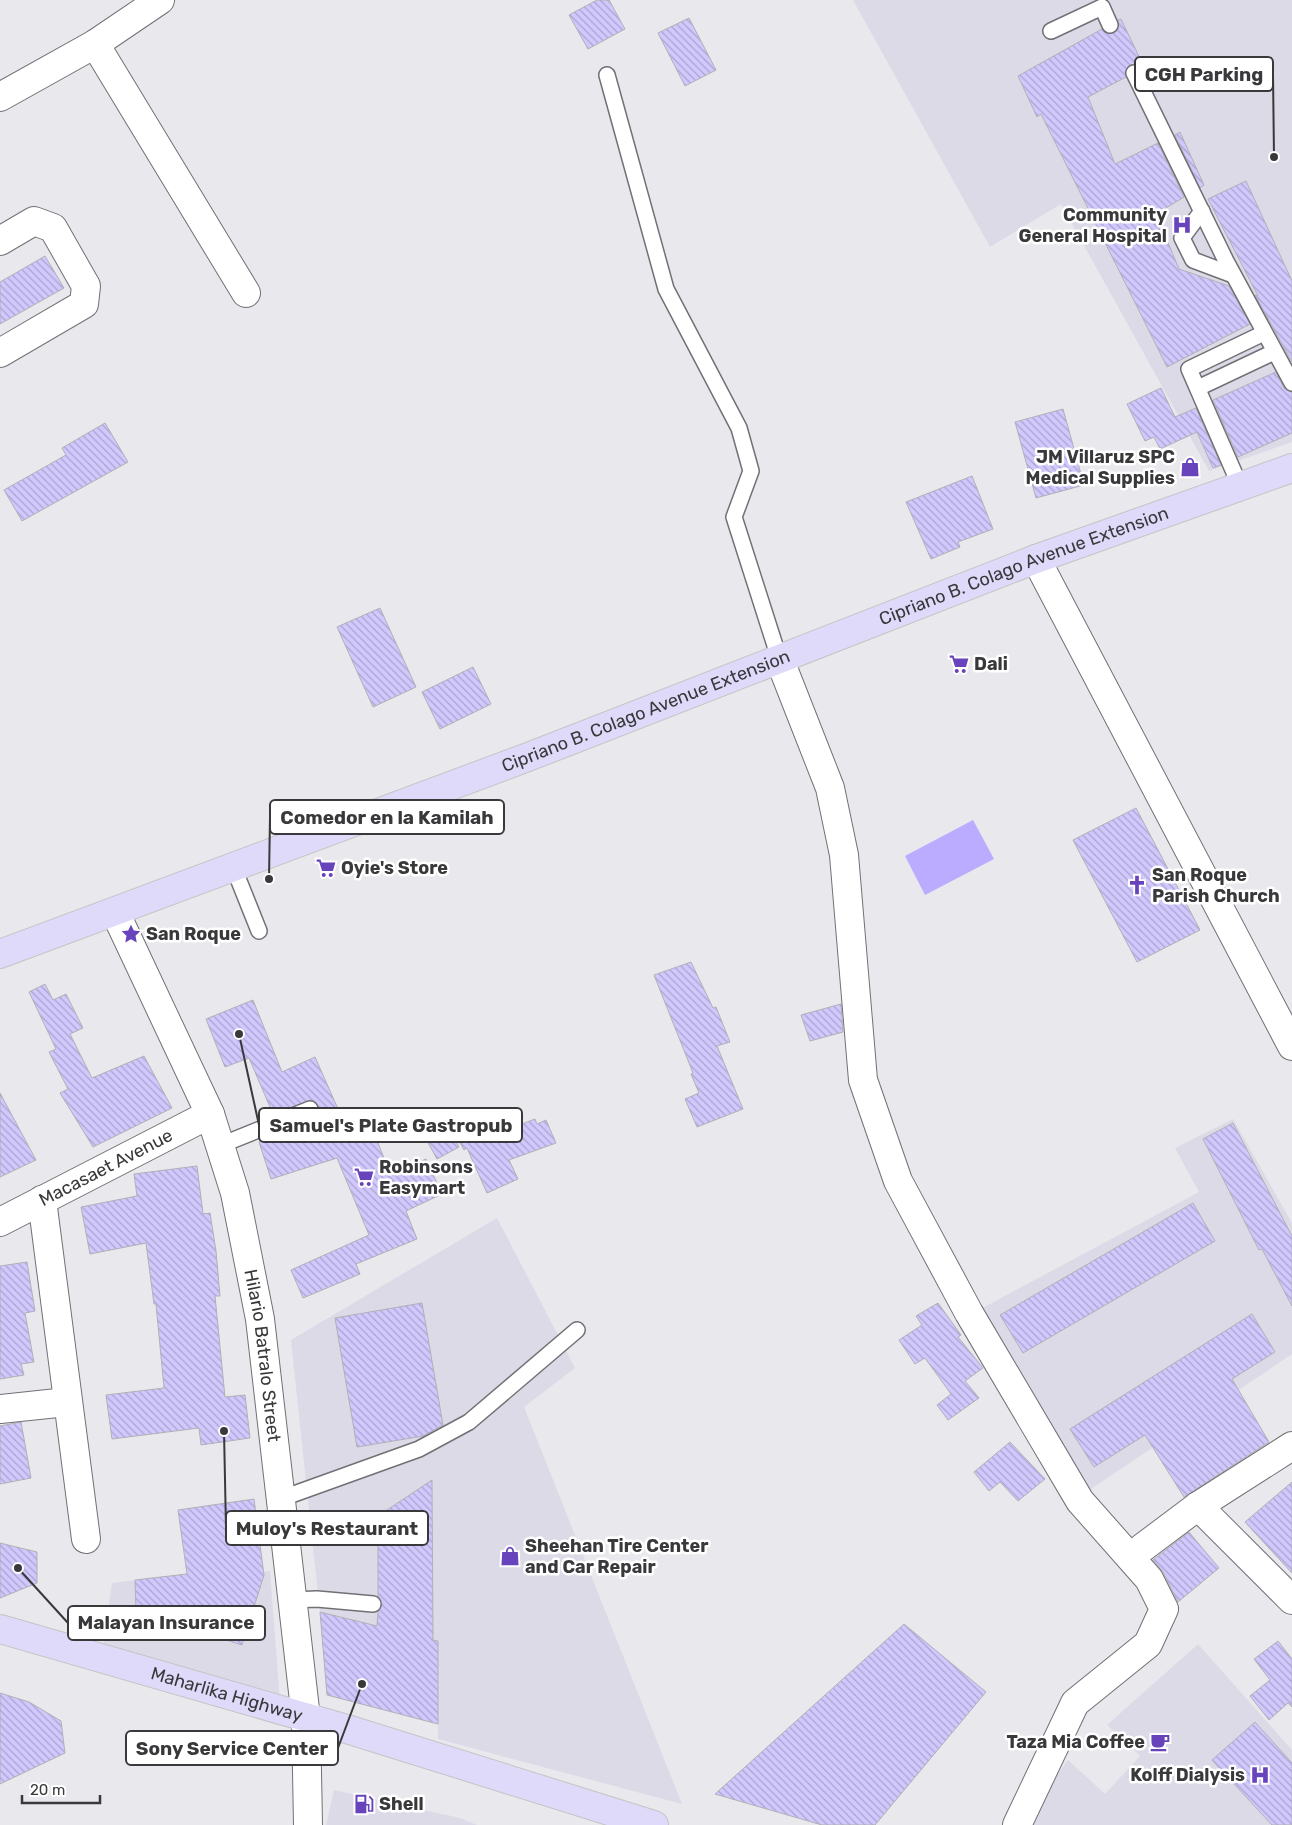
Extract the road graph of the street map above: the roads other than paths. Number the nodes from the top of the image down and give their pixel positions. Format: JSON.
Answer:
{"nodes":[{"id":1,"x":160,"y":0,"type":"edge"},
{"id":2,"x":1100,"y":3,"type":"edge"},
{"id":3,"x":1110,"y":25,"type":"dead end"},
{"id":4,"x":1051,"y":32,"type":"dead end"},
{"id":5,"x":95,"y":44,"type":"junction"},
{"id":6,"x":1134,"y":73,"type":"dead end"},
{"id":7,"x":607,"y":75,"type":"dead end"},
{"id":8,"x":0,"y":97,"type":"edge"},
{"id":9,"x":1202,"y":211,"type":"junction"},
{"id":10,"x":0,"y":241,"type":"edge"},
{"id":11,"x":1233,"y":275,"type":"junction"},
{"id":12,"x":246,"y":293,"type":"dead end"},
{"id":13,"x":1264,"y":334,"type":"junction"},
{"id":14,"x":1274,"y":352,"type":"junction"},
{"id":15,"x":0,"y":353,"type":"edge"},
{"id":16,"x":1292,"y":383,"type":"edge"},
{"id":17,"x":1198,"y":388,"type":"junction"},
{"id":18,"x":1292,"y":468,"type":"edge"},
{"id":19,"x":1240,"y":486,"type":"junction"},
{"id":20,"x":1036,"y":559,"type":"junction"},
{"id":21,"x":779,"y":658,"type":"junction"},
{"id":22,"x":232,"y":866,"type":"junction"},
{"id":23,"x":115,"y":912,"type":"junction"},
{"id":24,"x":258,"y":931,"type":"dead end"},
{"id":25,"x":0,"y":954,"type":"edge"},
{"id":26,"x":1292,"y":1046,"type":"edge"},
{"id":27,"x":310,"y":1109,"type":"dead end"},
{"id":28,"x":210,"y":1114,"type":"junction"},
{"id":29,"x":221,"y":1144,"type":"junction"},
{"id":30,"x":42,"y":1200,"type":"junction"},
{"id":31,"x":0,"y":1222,"type":"edge"},
{"id":32,"x":577,"y":1330,"type":"dead end"},
{"id":33,"x":67,"y":1402,"type":"junction"},
{"id":34,"x":0,"y":1409,"type":"edge"},
{"id":35,"x":1292,"y":1446,"type":"edge"},
{"id":36,"x":280,"y":1499,"type":"junction"},
{"id":37,"x":1198,"y":1506,"type":"junction"},
{"id":38,"x":86,"y":1539,"type":"dead end"},
{"id":39,"x":1142,"y":1548,"type":"dead end"},
{"id":40,"x":291,"y":1600,"type":"junction"},
{"id":41,"x":1292,"y":1600,"type":"edge"},
{"id":42,"x":373,"y":1604,"type":"dead end"},
{"id":43,"x":0,"y":1629,"type":"edge"},
{"id":44,"x":306,"y":1718,"type":"junction"},
{"id":45,"x":308,"y":1825,"type":"edge"},
{"id":46,"x":654,"y":1825,"type":"edge"},
{"id":47,"x":1016,"y":1825,"type":"edge"}],
"edges":[{"from":1,"to":5,"type":"street"},
{"from":2,"to":3,"type":"lane"},
{"from":2,"to":4,"type":"lane"},
{"from":5,"to":8,"type":"street"},
{"from":5,"to":12,"type":"street"},
{"from":6,"to":9,"type":"lane"},
{"from":7,"to":21,"type":"lane"},
{"from":9,"to":11,"type":"lane"},
{"from":9,"to":11,"type":"lane"},
{"from":10,"to":15,"type":"street"},
{"from":11,"to":13,"type":"lane"},
{"from":13,"to":14,"type":"lane"},
{"from":13,"to":17,"type":"lane"},
{"from":14,"to":16,"type":"lane"},
{"from":14,"to":17,"type":"lane"},
{"from":17,"to":19,"type":"lane"},
{"from":18,"to":19,"type":"main road","name":"Cipriano B. Colago Avenue Extension"},
{"from":19,"to":20,"type":"main road","name":"Cipriano B. Colago Avenue Extension"},
{"from":20,"to":21,"type":"main road","name":"Cipriano B. Colago Avenue Extension"},
{"from":20,"to":26,"type":"street"},
{"from":21,"to":22,"type":"main road","name":"Cipriano B. Colago Avenue Extension"},
{"from":21,"to":47,"type":"street"},
{"from":22,"to":23,"type":"main road","name":"Cipriano B. Colago Avenue Extension"},
{"from":22,"to":24,"type":"lane"},
{"from":23,"to":25,"type":"main road","name":"Cipriano B. Colago Avenue Extension"},
{"from":23,"to":28,"type":"street","name":"Hilario Batralo Street"},
{"from":27,"to":29,"type":"lane"},
{"from":28,"to":29,"type":"street","name":"Hilario Batralo Street"},
{"from":28,"to":30,"type":"street","name":"Macasaet Avenue"},
{"from":29,"to":36,"type":"street","name":"Hilario Batralo Street"},
{"from":30,"to":31,"type":"street","name":"Macasaet Avenue"},
{"from":30,"to":33,"type":"street"},
{"from":32,"to":36,"type":"lane"},
{"from":33,"to":34,"type":"street"},
{"from":33,"to":38,"type":"street"},
{"from":35,"to":37,"type":"street"},
{"from":36,"to":40,"type":"street","name":"Hilario Batralo Street"},
{"from":37,"to":39,"type":"street"},
{"from":37,"to":41,"type":"street"},
{"from":40,"to":42,"type":"lane"},
{"from":40,"to":44,"type":"street","name":"Hilario Batralo Street"},
{"from":43,"to":44,"type":"main road","name":"Maharlika Highway"},
{"from":44,"to":45,"type":"street","name":"Hilario Batralo Street"},
{"from":44,"to":46,"type":"main road","name":"Maharlika Highway"}]}
